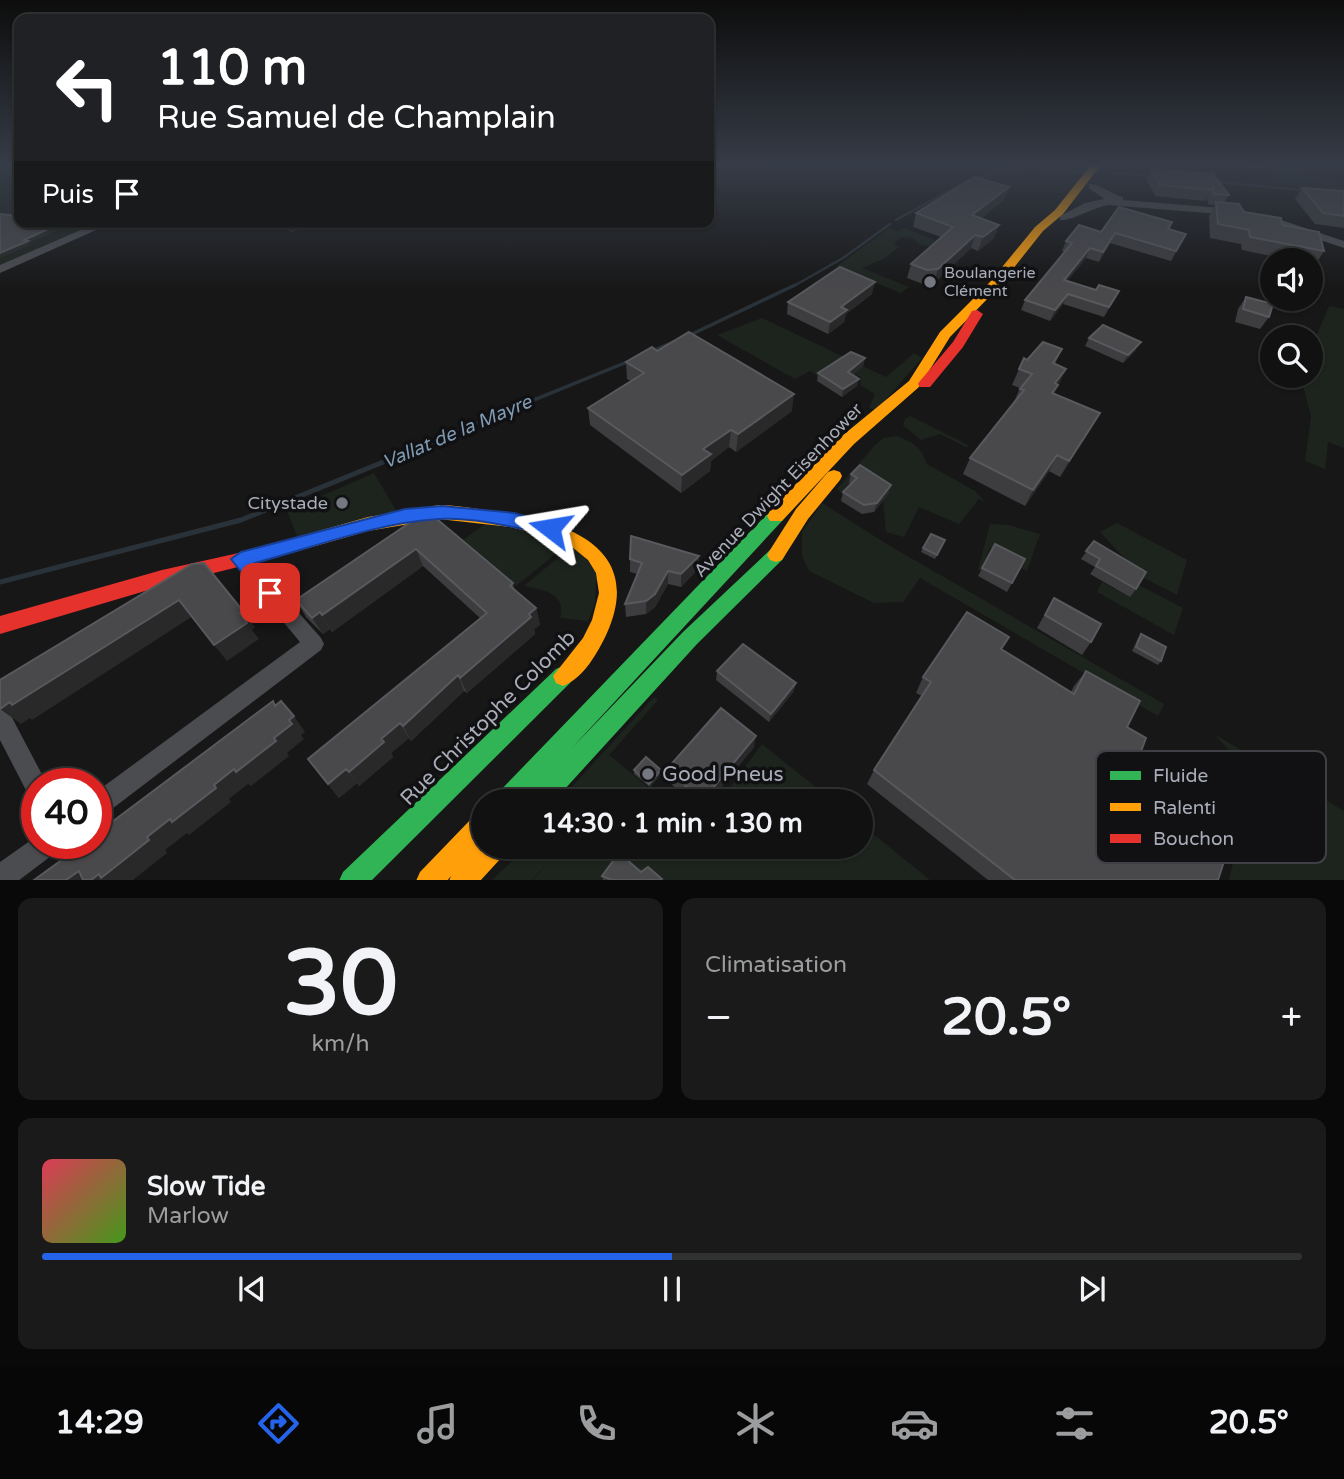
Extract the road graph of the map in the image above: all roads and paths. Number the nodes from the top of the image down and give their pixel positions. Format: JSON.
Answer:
{"nodes":[{"id":1,"x":1066,"y":207,"type":"edge"},
{"id":2,"x":1073,"y":207,"type":"edge"},
{"id":3,"x":1085,"y":207,"type":"edge"},
{"id":4,"x":1177,"y":207,"type":"edge"},
{"id":5,"x":1064,"y":218,"type":"junction"},
{"id":6,"x":95,"y":228,"type":"edge"},
{"id":7,"x":1344,"y":245,"type":"edge"},
{"id":8,"x":0,"y":269,"type":"edge"},
{"id":9,"x":241,"y":559,"type":"junction"},
{"id":10,"x":0,"y":625,"type":"edge"},
{"id":11,"x":0,"y":717,"type":"edge"},
{"id":12,"x":27,"y":768,"type":"edge"},
{"id":13,"x":517,"y":789,"type":"edge"},
{"id":14,"x":548,"y":789,"type":"edge"},
{"id":15,"x":112,"y":795,"type":"edge"},
{"id":16,"x":471,"y":837,"type":"edge"},
{"id":17,"x":26,"y":859,"type":"edge"},
{"id":18,"x":482,"y":859,"type":"edge"},
{"id":19,"x":0,"y":878,"type":"edge"},
{"id":20,"x":352,"y":880,"type":"edge"},
{"id":21,"x":429,"y":880,"type":"edge"},
{"id":22,"x":462,"y":880,"type":"edge"}],
"edges":[{"from":1,"to":13,"type":"main road","name":"Avenue Dwight Eisenhower"},
{"from":2,"to":5,"type":"main road","name":"Avenue Dwight Eisenhower"},
{"from":3,"to":5,"type":"street"},
{"from":4,"to":7,"type":"street"},
{"from":5,"to":14,"type":"main road","name":"Avenue Dwight Eisenhower"},
{"from":6,"to":8,"type":"street"},
{"from":9,"to":10,"type":"main road","name":"Rue Christophe Colomb"},
{"from":9,"to":15,"type":"street"},
{"from":9,"to":20,"type":"main road","name":"Rue Christophe Colomb"},
{"from":11,"to":12,"type":"street"},
{"from":16,"to":21,"type":"main road"},
{"from":17,"to":19,"type":"street"},
{"from":18,"to":22,"type":"main road"}]}
